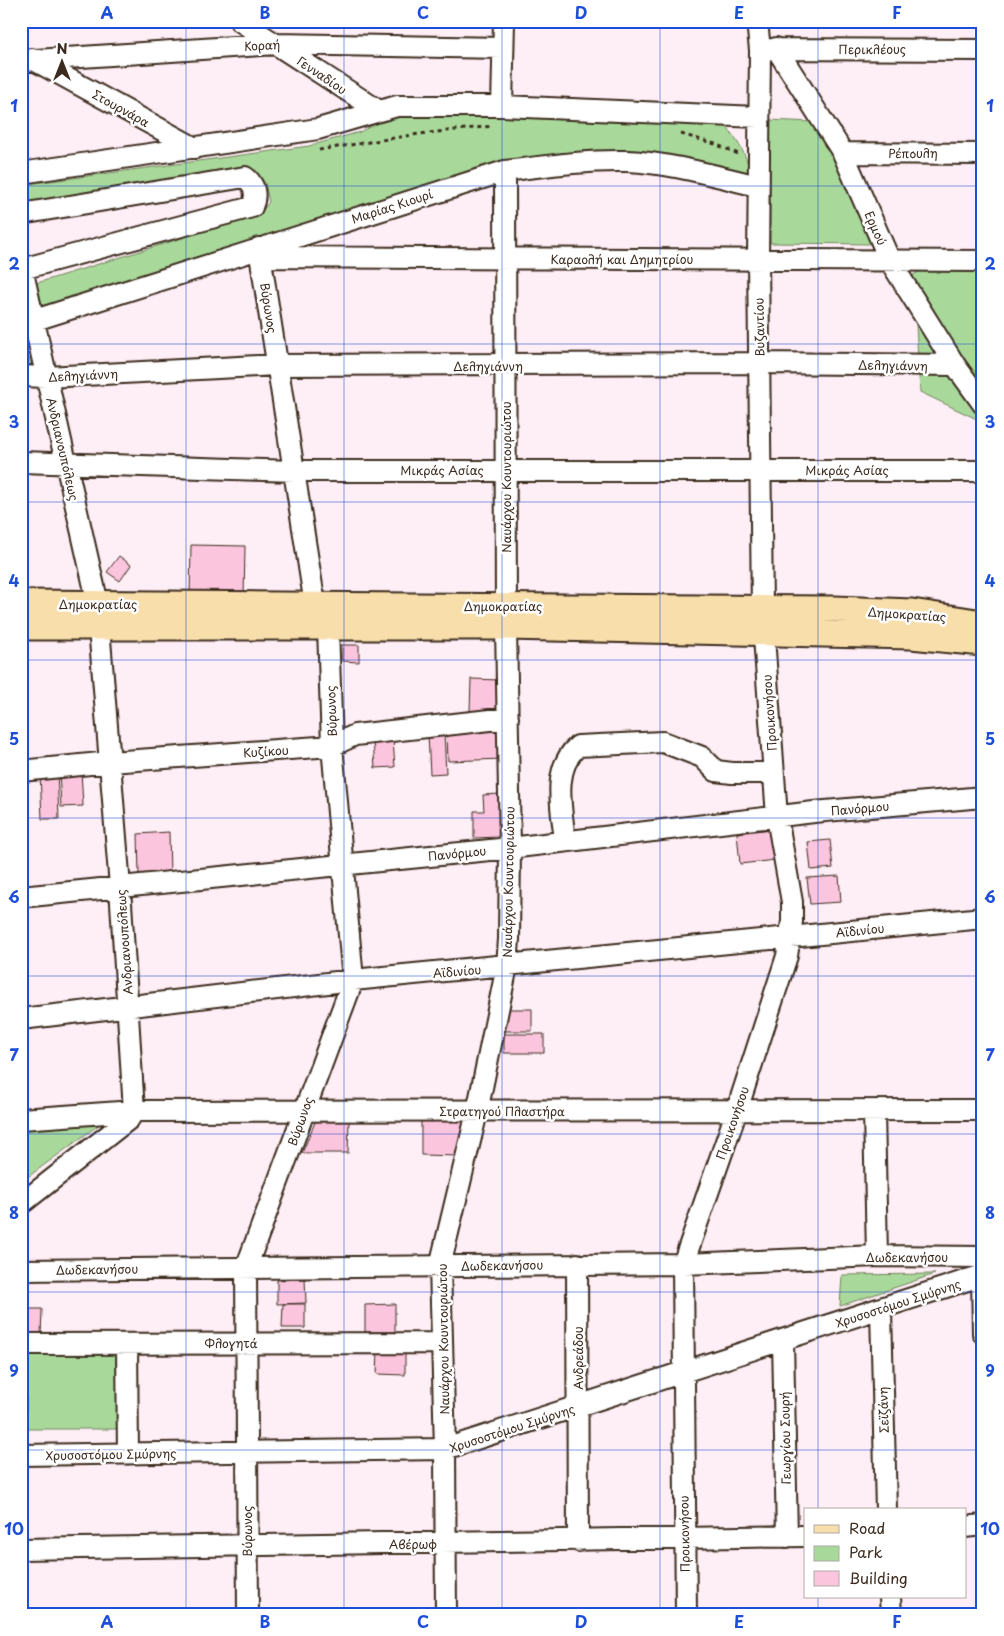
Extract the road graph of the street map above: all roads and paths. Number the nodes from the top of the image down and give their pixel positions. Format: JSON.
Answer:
{"nodes":[{"id":1,"x":240,"y":21,"type":"edge"},
{"id":2,"x":504,"y":21,"type":"edge"},
{"id":3,"x":757,"y":21,"type":"edge"},
{"id":4,"x":276,"y":44,"type":"junction"},
{"id":5,"x":503,"y":48,"type":"junction"},
{"id":6,"x":768,"y":49,"type":"junction"},
{"id":7,"x":983,"y":50,"type":"edge"},
{"id":8,"x":25,"y":58,"type":"edge"},
{"id":9,"x":502,"y":106,"type":"junction"},
{"id":10,"x":379,"y":111,"type":"junction"},
{"id":11,"x":758,"y":117,"type":"junction"},
{"id":12,"x":500,"y":126,"type":"dead end"},
{"id":13,"x":677,"y":132,"type":"dead end"},
{"id":14,"x":195,"y":148,"type":"junction"},
{"id":15,"x":316,"y":150,"type":"dead end"},
{"id":16,"x":843,"y":153,"type":"junction"},
{"id":17,"x":983,"y":154,"type":"edge"},
{"id":18,"x":758,"y":162,"type":"junction"},
{"id":19,"x":505,"y":171,"type":"junction"},
{"id":20,"x":21,"y":173,"type":"edge"},
{"id":21,"x":758,"y":186,"type":"junction"},
{"id":22,"x":21,"y":214,"type":"edge"},
{"id":23,"x":260,"y":253,"type":"junction"},
{"id":24,"x":505,"y":259,"type":"junction"},
{"id":25,"x":758,"y":260,"type":"junction"},
{"id":26,"x":890,"y":261,"type":"junction"},
{"id":27,"x":983,"y":261,"type":"edge"},
{"id":28,"x":22,"y":267,"type":"edge"},
{"id":29,"x":35,"y":320,"type":"junction"},
{"id":30,"x":759,"y":363,"type":"junction"},
{"id":31,"x":956,"y":365,"type":"junction"},
{"id":32,"x":277,"y":366,"type":"junction"},
{"id":33,"x":506,"y":366,"type":"junction"},
{"id":34,"x":21,"y":376,"type":"edge"},
{"id":35,"x":46,"y":377,"type":"junction"},
{"id":36,"x":983,"y":404,"type":"edge"},
{"id":37,"x":21,"y":462,"type":"edge"},
{"id":38,"x":66,"y":463,"type":"junction"},
{"id":39,"x":760,"y":469,"type":"junction"},
{"id":40,"x":506,"y":470,"type":"junction"},
{"id":41,"x":983,"y":470,"type":"edge"},
{"id":42,"x":294,"y":471,"type":"junction"},
{"id":43,"x":21,"y":603,"type":"edge"},
{"id":44,"x":315,"y":605,"type":"junction"},
{"id":45,"x":762,"y":609,"type":"junction"},
{"id":46,"x":98,"y":615,"type":"junction"},
{"id":47,"x":506,"y":616,"type":"junction"},
{"id":48,"x":983,"y":623,"type":"edge"},
{"id":49,"x":21,"y":627,"type":"edge"},
{"id":50,"x":328,"y":628,"type":"junction"},
{"id":51,"x":763,"y":633,"type":"junction"},
{"id":52,"x":983,"y":643,"type":"edge"},
{"id":53,"x":508,"y":718,"type":"junction"},
{"id":54,"x":332,"y":746,"type":"junction"},
{"id":55,"x":110,"y":762,"type":"junction"},
{"id":56,"x":21,"y":771,"type":"edge"},
{"id":57,"x":774,"y":773,"type":"junction"},
{"id":58,"x":983,"y":797,"type":"edge"},
{"id":59,"x":778,"y":817,"type":"junction"},
{"id":60,"x":565,"y":841,"type":"junction"},
{"id":61,"x":510,"y":848,"type":"junction"},
{"id":62,"x":344,"y":865,"type":"junction"},
{"id":63,"x":120,"y":887,"type":"junction"},
{"id":64,"x":21,"y":897,"type":"edge"},
{"id":65,"x":983,"y":918,"type":"edge"},
{"id":66,"x":791,"y":937,"type":"junction"},
{"id":67,"x":508,"y":966,"type":"junction"},
{"id":68,"x":353,"y":980,"type":"junction"},
{"id":69,"x":129,"y":1006,"type":"junction"},
{"id":70,"x":21,"y":1018,"type":"edge"},
{"id":71,"x":737,"y":1110,"type":"junction"},
{"id":72,"x":983,"y":1110,"type":"edge"},
{"id":73,"x":134,"y":1111,"type":"junction"},
{"id":74,"x":874,"y":1111,"type":"junction"},
{"id":75,"x":303,"y":1112,"type":"junction"},
{"id":76,"x":477,"y":1112,"type":"junction"},
{"id":77,"x":21,"y":1119,"type":"edge"},
{"id":78,"x":21,"y":1204,"type":"edge"},
{"id":79,"x":877,"y":1256,"type":"junction"},
{"id":80,"x":577,"y":1264,"type":"junction"},
{"id":81,"x":683,"y":1264,"type":"junction"},
{"id":82,"x":440,"y":1266,"type":"junction"},
{"id":83,"x":246,"y":1268,"type":"junction"},
{"id":84,"x":21,"y":1270,"type":"edge"},
{"id":85,"x":982,"y":1270,"type":"edge"},
{"id":86,"x":881,"y":1310,"type":"junction"},
{"id":87,"x":983,"y":1333,"type":"edge"},
{"id":88,"x":783,"y":1340,"type":"junction"},
{"id":89,"x":246,"y":1343,"type":"junction"},
{"id":90,"x":441,"y":1343,"type":"junction"},
{"id":91,"x":21,"y":1344,"type":"edge"},
{"id":92,"x":127,"y":1344,"type":"junction"},
{"id":93,"x":683,"y":1372,"type":"junction"},
{"id":94,"x":578,"y":1406,"type":"junction"},
{"id":95,"x":445,"y":1449,"type":"junction"},
{"id":96,"x":246,"y":1452,"type":"junction"},
{"id":97,"x":128,"y":1454,"type":"junction"},
{"id":98,"x":21,"y":1455,"type":"edge"},
{"id":99,"x":886,"y":1508,"type":"edge"},
{"id":100,"x":983,"y":1525,"type":"edge"},
{"id":101,"x":966,"y":1527,"type":"edge"},
{"id":102,"x":796,"y":1536,"type":"edge"},
{"id":103,"x":684,"y":1537,"type":"junction"},
{"id":104,"x":578,"y":1541,"type":"junction"},
{"id":105,"x":446,"y":1543,"type":"junction"},
{"id":106,"x":247,"y":1544,"type":"junction"},
{"id":107,"x":21,"y":1549,"type":"edge"},
{"id":108,"x":890,"y":1598,"type":"edge"},
{"id":109,"x":248,"y":1615,"type":"edge"},
{"id":110,"x":446,"y":1615,"type":"edge"},
{"id":111,"x":686,"y":1615,"type":"edge"},
{"id":112,"x":891,"y":1615,"type":"edge"}],
"edges":[{"from":1,"to":4,"type":"street","name":"Γενναδίου"},
{"from":2,"to":5,"type":"street"},
{"from":3,"to":6,"type":"street","name":"Βυζαντίου"},
{"from":4,"to":5,"type":"street","name":"Κοραή"},
{"from":4,"to":8,"type":"street","name":"Κοραή"},
{"from":4,"to":10,"type":"street","name":"Γενναδίου"},
{"from":5,"to":9,"type":"street"},
{"from":6,"to":7,"type":"street","name":"Περικλέους"},
{"from":6,"to":11,"type":"street","name":"Βυζαντίου"},
{"from":6,"to":16,"type":"street","name":"Ερμού"},
{"from":8,"to":14,"type":"street","name":"Στουρνάρα"},
{"from":9,"to":10,"type":"street"},
{"from":9,"to":11,"type":"street"},
{"from":10,"to":14,"type":"street"},
{"from":11,"to":18,"type":"street","name":"Βυζαντίου"},
{"from":12,"to":15,"type":"path"},
{"from":13,"to":18,"type":"path"},
{"from":14,"to":20,"type":"street"},
{"from":16,"to":17,"type":"street","name":"Ρέπουλη"},
{"from":16,"to":26,"type":"street","name":"Ερμού"},
{"from":18,"to":21,"type":"street","name":"Βυζαντίου"},
{"from":19,"to":21,"type":"street","name":"Μαρίας Κιουρί"},
{"from":19,"to":23,"type":"street","name":"Μαρίας Κιουρί"},
{"from":19,"to":24,"type":"street","name":"Ναυάρχου Κουντουριώτου"},
{"from":21,"to":25,"type":"street","name":"Βυζαντίου"},
{"from":22,"to":28,"type":"street"},
{"from":23,"to":24,"type":"street","name":"Καραολή και Δημητρίου"},
{"from":23,"to":29,"type":"street","name":"Μαρίας Κιουρί"},
{"from":23,"to":32,"type":"street","name":"Βύρωνος"},
{"from":24,"to":25,"type":"street","name":"Καραολή και Δημητρίου"},
{"from":24,"to":33,"type":"street","name":"Ναυάρχου Κουντουριώτου"},
{"from":25,"to":26,"type":"street","name":"Καραολή και Δημητρίου"},
{"from":25,"to":30,"type":"street","name":"Βυζαντίου"},
{"from":26,"to":27,"type":"street","name":"Καραολή και Δημητρίου"},
{"from":26,"to":31,"type":"street","name":"Ερμού"},
{"from":28,"to":29,"type":"street","name":"Ανδριανουπόλεως"},
{"from":29,"to":35,"type":"street","name":"Ανδριανουπόλεως"},
{"from":30,"to":31,"type":"street","name":"Δεληγιάννη"},
{"from":30,"to":33,"type":"street","name":"Δεληγιάννη"},
{"from":30,"to":39,"type":"street","name":"Βυζαντίου"},
{"from":31,"to":36,"type":"street","name":"Ερμού"},
{"from":32,"to":33,"type":"street","name":"Δεληγιάννη"},
{"from":32,"to":35,"type":"street","name":"Δεληγιάννη"},
{"from":32,"to":42,"type":"street","name":"Βύρωνος"},
{"from":33,"to":40,"type":"street","name":"Ναυάρχου Κουντουριώτου"},
{"from":34,"to":35,"type":"street","name":"Δεληγιάννη"},
{"from":35,"to":38,"type":"street","name":"Ανδριανουπόλεως"},
{"from":37,"to":38,"type":"street","name":"Μικράς Ασίας"},
{"from":38,"to":42,"type":"street","name":"Μικράς Ασίας"},
{"from":38,"to":46,"type":"street","name":"Ανδριανουπόλεως"},
{"from":39,"to":40,"type":"street","name":"Μικράς Ασίας"},
{"from":39,"to":41,"type":"street","name":"Μικράς Ασίας"},
{"from":39,"to":45,"type":"street","name":"Βυζαντίου"},
{"from":40,"to":42,"type":"street","name":"Μικράς Ασίας"},
{"from":40,"to":47,"type":"street","name":"Ναυάρχου Κουντουριώτου"},
{"from":42,"to":44,"type":"street","name":"Βύρωνος"},
{"from":43,"to":46,"type":"main road","name":"Δημοκρατίας"},
{"from":44,"to":46,"type":"main road","name":"Δημοκρατίας"},
{"from":44,"to":47,"type":"main road","name":"Δημοκρατίας"},
{"from":45,"to":47,"type":"main road","name":"Δημοκρατίας"},
{"from":45,"to":48,"type":"main road","name":"Δημοκρατίας"},
{"from":45,"to":51,"type":"street","name":"Βυζαντίου"},
{"from":46,"to":49,"type":"main road","name":"Δημοκρατίας"},
{"from":46,"to":50,"type":"main road","name":"Δημοκρατίας"},
{"from":46,"to":55,"type":"street","name":"Ανδριανουπόλεως"},
{"from":47,"to":50,"type":"main road","name":"Δημοκρατίας"},
{"from":47,"to":51,"type":"main road","name":"Δημοκρατίας"},
{"from":47,"to":53,"type":"street","name":"Ναυάρχου Κουντουριώτου"},
{"from":50,"to":54,"type":"street","name":"Βύρωνος"},
{"from":51,"to":52,"type":"main road","name":"Δημοκρατίας"},
{"from":51,"to":57,"type":"street","name":"Προικονήσου"},
{"from":53,"to":54,"type":"street","name":"Κυζίκου"},
{"from":53,"to":61,"type":"street","name":"Ναυάρχου Κουντουριώτου"},
{"from":54,"to":55,"type":"street","name":"Κυζίκου"},
{"from":54,"to":62,"type":"street","name":"Βύρωνος"},
{"from":55,"to":56,"type":"street","name":"Κυζίκου"},
{"from":55,"to":63,"type":"street","name":"Ανδριανουπόλεως"},
{"from":57,"to":59,"type":"street","name":"Προικονήσου"},
{"from":57,"to":60,"type":"street"},
{"from":58,"to":59,"type":"street","name":"Πανόρμου"},
{"from":59,"to":60,"type":"street","name":"Πανόρμου"},
{"from":59,"to":66,"type":"street","name":"Προικονήσου"},
{"from":60,"to":61,"type":"street","name":"Πανόρμου"},
{"from":61,"to":62,"type":"street","name":"Πανόρμου"},
{"from":61,"to":67,"type":"street","name":"Ναυάρχου Κουντουριώτου"},
{"from":62,"to":63,"type":"street","name":"Πανόρμου"},
{"from":62,"to":68,"type":"street","name":"Βύρωνος"},
{"from":63,"to":64,"type":"street","name":"Πανόρμου"},
{"from":63,"to":69,"type":"street","name":"Ανδριανουπόλεως"},
{"from":65,"to":66,"type":"street","name":"Αϊδινίου"},
{"from":66,"to":67,"type":"street","name":"Αϊδινίου"},
{"from":66,"to":71,"type":"street","name":"Προικονήσου"},
{"from":67,"to":68,"type":"street","name":"Αϊδινίου"},
{"from":67,"to":76,"type":"street","name":"Ναυάρχου Κουντουριώτου"},
{"from":68,"to":69,"type":"street","name":"Αϊδινίου"},
{"from":68,"to":75,"type":"street","name":"Βύρωνος"},
{"from":69,"to":70,"type":"street","name":"Αϊδινίου"},
{"from":69,"to":73,"type":"street","name":"Ανδριανουπόλεως"},
{"from":71,"to":74,"type":"street","name":"Στρατηγού Πλαστήρα"},
{"from":71,"to":76,"type":"street","name":"Στρατηγού Πλαστήρα"},
{"from":71,"to":81,"type":"street","name":"Προικονήσου"},
{"from":72,"to":74,"type":"street","name":"Στρατηγού Πλαστήρα"},
{"from":73,"to":75,"type":"street","name":"Στρατηγού Πλαστήρα"},
{"from":73,"to":77,"type":"street","name":"Στρατηγού Πλαστήρα"},
{"from":73,"to":78,"type":"street"},
{"from":74,"to":79,"type":"street"},
{"from":75,"to":76,"type":"street","name":"Στρατηγού Πλαστήρα"},
{"from":75,"to":83,"type":"street","name":"Βύρωνος"},
{"from":76,"to":82,"type":"street","name":"Ναυάρχου Κουντουριώτου"},
{"from":79,"to":81,"type":"street","name":"Δωδεκανήσου"},
{"from":79,"to":85,"type":"street","name":"Δωδεκανήσου"},
{"from":80,"to":81,"type":"street","name":"Δωδεκανήσου"},
{"from":80,"to":82,"type":"street","name":"Δωδεκανήσου"},
{"from":80,"to":94,"type":"street","name":"Ανδρεάδου"},
{"from":81,"to":93,"type":"street","name":"Προικονήσου"},
{"from":82,"to":83,"type":"street","name":"Δωδεκανήσου"},
{"from":82,"to":90,"type":"street","name":"Ναυάρχου Κουντουριώτου"},
{"from":83,"to":84,"type":"street","name":"Δωδεκανήσου"},
{"from":83,"to":89,"type":"street","name":"Βύρωνος"},
{"from":85,"to":86,"type":"street","name":"Χρυσοστόμου Σμύρνης"},
{"from":85,"to":87,"type":"street"},
{"from":86,"to":88,"type":"street","name":"Χρυσοστόμου Σμύρνης"},
{"from":86,"to":99,"type":"street","name":"Σεϊζάνη"},
{"from":88,"to":93,"type":"street","name":"Χρυσοστόμου Σμύρνης"},
{"from":88,"to":102,"type":"street","name":"Γεωργίου Σουρή"},
{"from":89,"to":90,"type":"street","name":"Φλογητά"},
{"from":89,"to":92,"type":"street","name":"Φλογητά"},
{"from":89,"to":96,"type":"street","name":"Βύρωνος"},
{"from":90,"to":95,"type":"street","name":"Ναυάρχου Κουντουριώτου"},
{"from":91,"to":92,"type":"street","name":"Φλογητά"},
{"from":92,"to":97,"type":"street"},
{"from":93,"to":94,"type":"street","name":"Χρυσοστόμου Σμύρνης"},
{"from":93,"to":103,"type":"street","name":"Προικονήσου"},
{"from":94,"to":95,"type":"street","name":"Χρυσοστόμου Σμύρνης"},
{"from":94,"to":104,"type":"street","name":"Ανδρεάδου"},
{"from":95,"to":96,"type":"street","name":"Χρυσοστόμου Σμύρνης"},
{"from":95,"to":105,"type":"street","name":"Ναυάρχου Κουντουριώτου"},
{"from":96,"to":97,"type":"street","name":"Χρυσοστόμου Σμύρνης"},
{"from":96,"to":106,"type":"street","name":"Βύρωνος"},
{"from":97,"to":98,"type":"street","name":"Χρυσοστόμου Σμύρνης"},
{"from":100,"to":101,"type":"street"},
{"from":102,"to":103,"type":"street","name":"Αβέρωφ"},
{"from":103,"to":104,"type":"street","name":"Αβέρωφ"},
{"from":103,"to":111,"type":"street","name":"Προικονήσου"},
{"from":104,"to":105,"type":"street","name":"Αβέρωφ"},
{"from":105,"to":106,"type":"street","name":"Αβέρωφ"},
{"from":105,"to":110,"type":"street","name":"Ναυάρχου Κουντουριώτου"},
{"from":106,"to":107,"type":"street","name":"Αβέρωφ"},
{"from":106,"to":109,"type":"street","name":"Βύρωνος"},
{"from":108,"to":112,"type":"street"}]}
